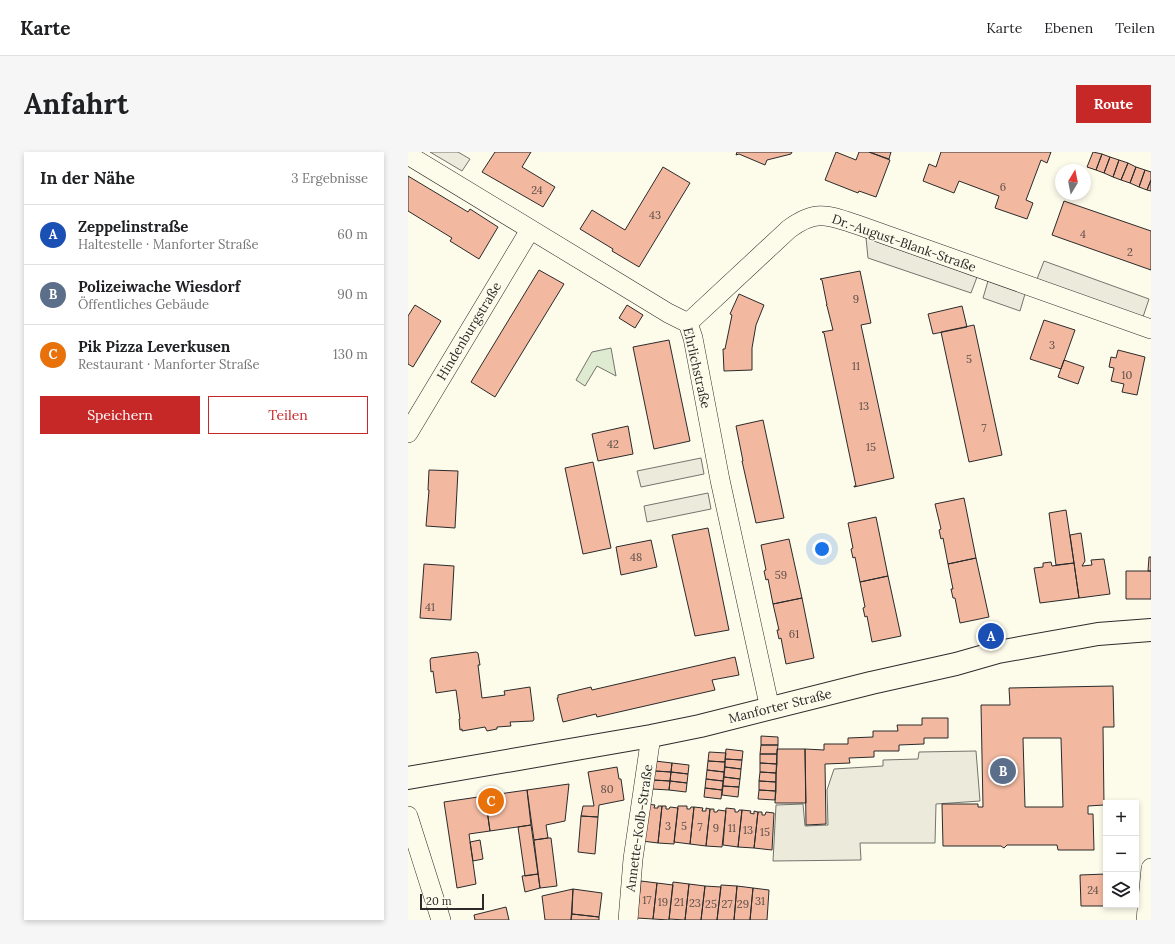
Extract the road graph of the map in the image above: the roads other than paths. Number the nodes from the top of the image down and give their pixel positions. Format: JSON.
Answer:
{"nodes":[{"id":1,"x":408,"y":155,"type":"edge"},
{"id":2,"x":530,"y":230,"type":"junction"},
{"id":3,"x":688,"y":323,"type":"junction"},
{"id":4,"x":1151,"y":329,"type":"edge"},
{"id":5,"x":408,"y":433,"type":"edge"},
{"id":6,"x":1151,"y":630,"type":"edge"},
{"id":7,"x":770,"y":709,"type":"junction"},
{"id":8,"x":651,"y":736,"type":"junction"},
{"id":9,"x":408,"y":778,"type":"edge"},
{"id":10,"x":408,"y":816,"type":"edge"},
{"id":11,"x":1151,"y":868,"type":"edge"},
{"id":12,"x":441,"y":920,"type":"edge"},
{"id":13,"x":628,"y":920,"type":"edge"},
{"id":14,"x":1146,"y":920,"type":"edge"}],
"edges":[{"from":1,"to":2,"type":"street","name":"Ehrlichstraße"},
{"from":2,"to":3,"type":"street","name":"Ehrlichstraße"},
{"from":2,"to":5,"type":"street","name":"Hindenburgstraße"},
{"from":3,"to":4,"type":"street","name":"Dr.-August-Blank-Straße"},
{"from":3,"to":7,"type":"street","name":"Ehrlichstraße"},
{"from":6,"to":7,"type":"street","name":"Manforter Straße"},
{"from":7,"to":8,"type":"street","name":"Manforter Straße"},
{"from":8,"to":9,"type":"street","name":"Manforter Straße"},
{"from":8,"to":13,"type":"street","name":"Annette-Kolb-Straße"},
{"from":10,"to":12,"type":"street"},
{"from":11,"to":14,"type":"street"}]}
